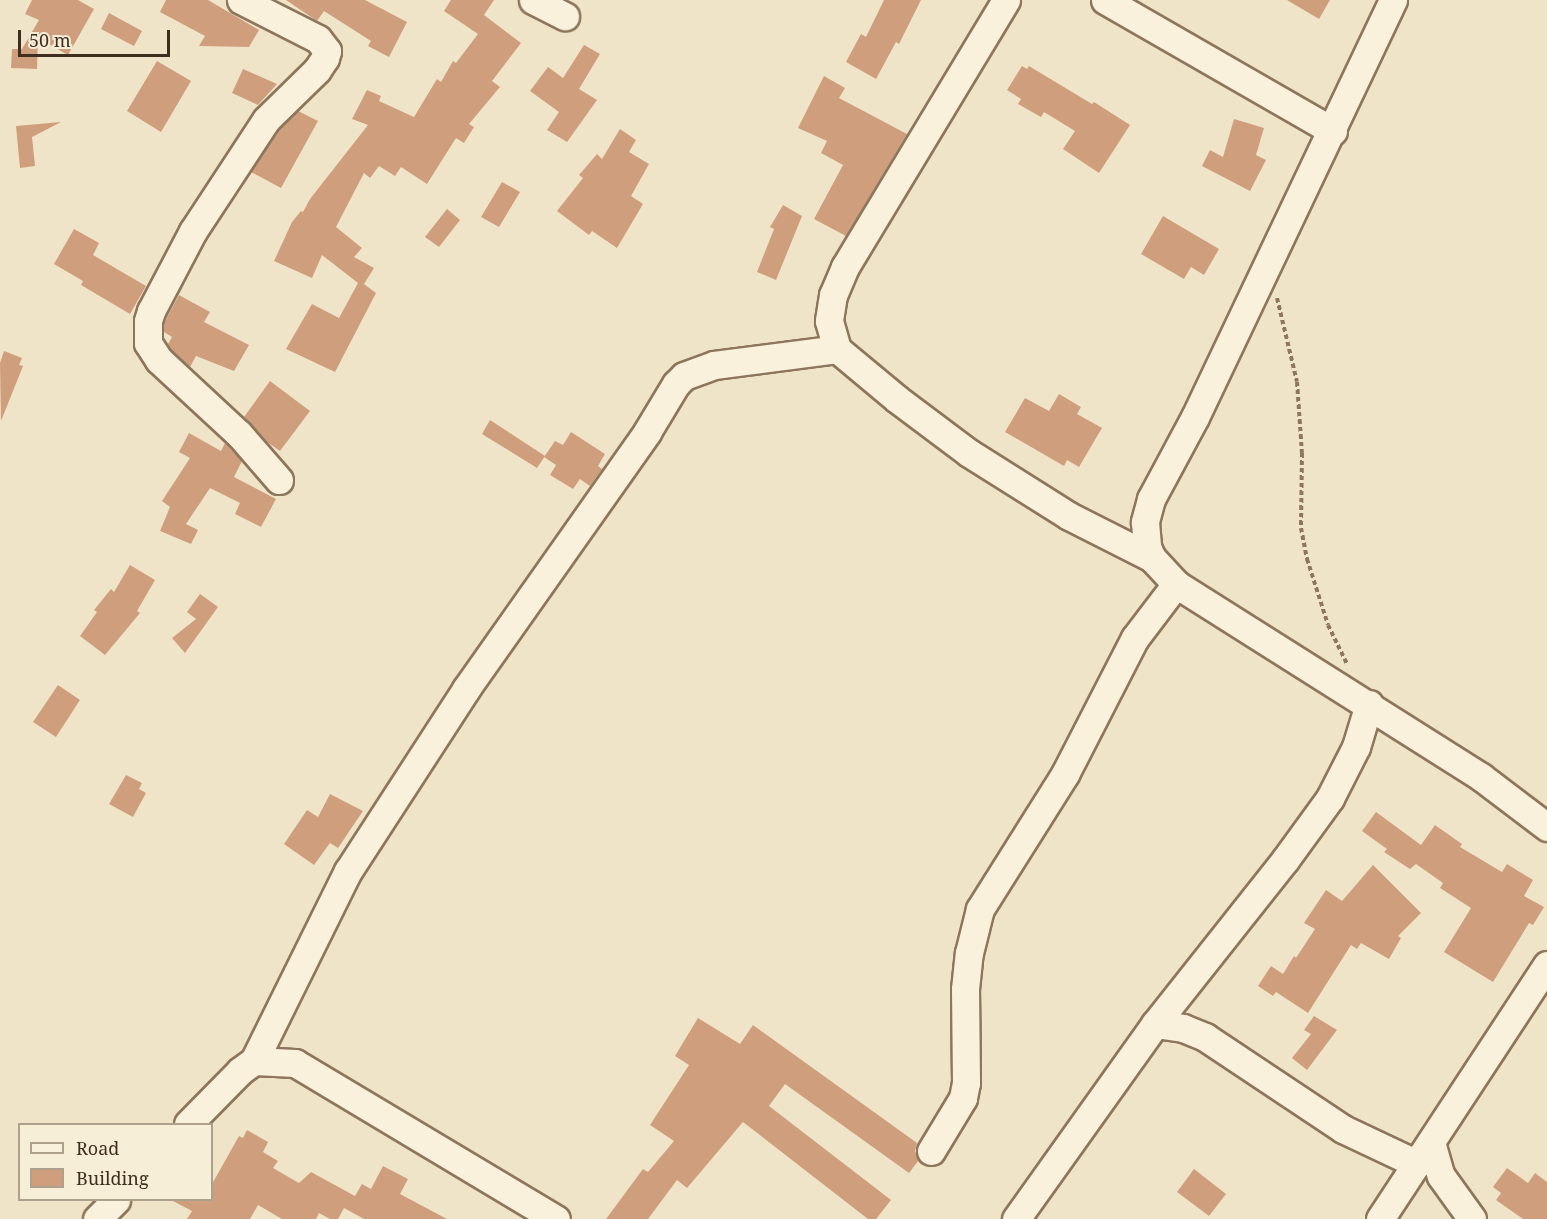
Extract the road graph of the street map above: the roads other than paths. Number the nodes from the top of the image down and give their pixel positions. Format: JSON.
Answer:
{"nodes":[{"id":1,"x":241,"y":0,"type":"edge"},
{"id":2,"x":533,"y":0,"type":"edge"},
{"id":3,"x":1006,"y":0,"type":"edge"},
{"id":4,"x":1105,"y":0,"type":"edge"},
{"id":5,"x":1393,"y":0,"type":"edge"},
{"id":6,"x":566,"y":15,"type":"dead end"},
{"id":7,"x":1332,"y":131,"type":"junction"},
{"id":8,"x":837,"y":349,"type":"junction"},
{"id":9,"x":279,"y":480,"type":"dead end"},
{"id":10,"x":1152,"y":558,"type":"junction"},
{"id":11,"x":1176,"y":584,"type":"junction"},
{"id":12,"x":1363,"y":700,"type":"junction"},
{"id":13,"x":1547,"y":827,"type":"edge"},
{"id":14,"x":1547,"y":964,"type":"edge"},
{"id":15,"x":1155,"y":1024,"type":"junction"},
{"id":16,"x":254,"y":1061,"type":"junction"},
{"id":17,"x":190,"y":1123,"type":"edge"},
{"id":18,"x":931,"y":1151,"type":"dead end"},
{"id":19,"x":1424,"y":1153,"type":"junction"},
{"id":20,"x":115,"y":1201,"type":"edge"},
{"id":21,"x":97,"y":1219,"type":"edge"},
{"id":22,"x":556,"y":1219,"type":"edge"},
{"id":23,"x":1016,"y":1219,"type":"edge"},
{"id":24,"x":1380,"y":1219,"type":"edge"},
{"id":25,"x":1472,"y":1219,"type":"edge"}],
"edges":[{"from":1,"to":9,"type":"street"},
{"from":2,"to":6,"type":"street"},
{"from":3,"to":8,"type":"street"},
{"from":4,"to":7,"type":"street"},
{"from":5,"to":7,"type":"street"},
{"from":7,"to":10,"type":"street"},
{"from":8,"to":10,"type":"street"},
{"from":8,"to":16,"type":"street"},
{"from":10,"to":11,"type":"street"},
{"from":11,"to":12,"type":"street"},
{"from":11,"to":18,"type":"street"},
{"from":12,"to":13,"type":"street"},
{"from":12,"to":15,"type":"street"},
{"from":14,"to":19,"type":"street"},
{"from":15,"to":19,"type":"street"},
{"from":15,"to":23,"type":"street"},
{"from":16,"to":17,"type":"street"},
{"from":16,"to":22,"type":"street"},
{"from":19,"to":24,"type":"street"},
{"from":19,"to":25,"type":"street"},
{"from":20,"to":21,"type":"street"}]}
